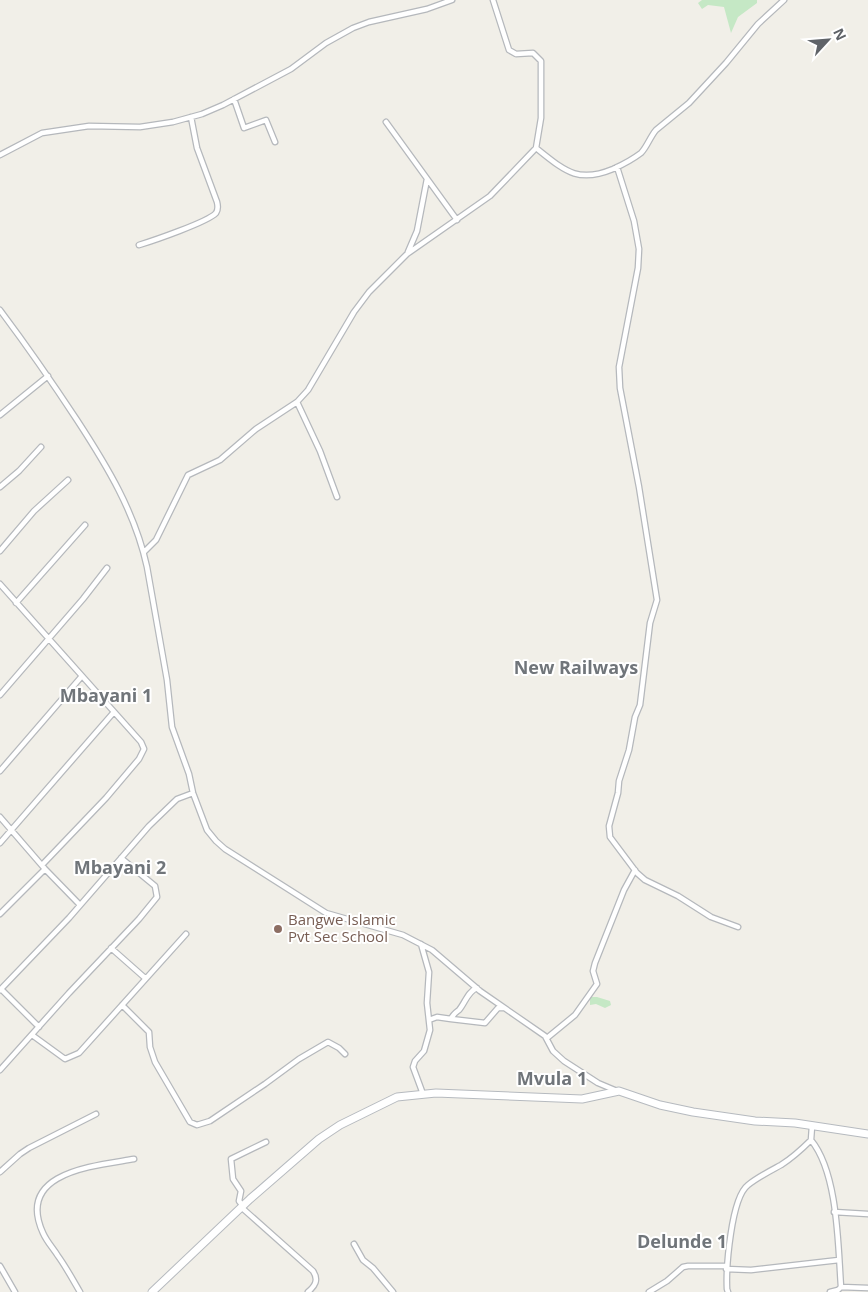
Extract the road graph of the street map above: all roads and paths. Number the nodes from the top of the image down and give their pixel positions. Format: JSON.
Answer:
{"nodes":[{"id":1,"x":452,"y":0,"type":"edge"},
{"id":2,"x":493,"y":0,"type":"edge"},
{"id":3,"x":784,"y":0,"type":"edge"},
{"id":4,"x":234,"y":99,"type":"junction"},
{"id":5,"x":191,"y":117,"type":"junction"},
{"id":6,"x":386,"y":122,"type":"dead end"},
{"id":7,"x":275,"y":142,"type":"dead end"},
{"id":8,"x":536,"y":148,"type":"junction"},
{"id":9,"x":0,"y":155,"type":"edge"},
{"id":10,"x":617,"y":167,"type":"junction"},
{"id":11,"x":427,"y":178,"type":"junction"},
{"id":12,"x":457,"y":220,"type":"junction"},
{"id":13,"x":139,"y":245,"type":"dead end"},
{"id":14,"x":407,"y":254,"type":"junction"},
{"id":15,"x":0,"y":310,"type":"edge"},
{"id":16,"x":0,"y":319,"type":"edge"},
{"id":17,"x":6,"y":319,"type":"junction"},
{"id":18,"x":48,"y":376,"type":"junction"},
{"id":19,"x":297,"y":402,"type":"junction"},
{"id":20,"x":0,"y":415,"type":"edge"},
{"id":21,"x":41,"y":447,"type":"dead end"},
{"id":22,"x":68,"y":480,"type":"dead end"},
{"id":23,"x":0,"y":487,"type":"edge"},
{"id":24,"x":337,"y":497,"type":"dead end"},
{"id":25,"x":85,"y":525,"type":"dead end"},
{"id":26,"x":0,"y":551,"type":"edge"},
{"id":27,"x":144,"y":552,"type":"junction"},
{"id":28,"x":107,"y":568,"type":"dead end"},
{"id":29,"x":0,"y":584,"type":"edge"},
{"id":30,"x":16,"y":602,"type":"junction"},
{"id":31,"x":48,"y":638,"type":"junction"},
{"id":32,"x":82,"y":676,"type":"junction"},
{"id":33,"x":0,"y":695,"type":"edge"},
{"id":34,"x":114,"y":712,"type":"junction"},
{"id":35,"x":0,"y":770,"type":"edge"},
{"id":36,"x":193,"y":793,"type":"junction"},
{"id":37,"x":0,"y":817,"type":"edge"},
{"id":38,"x":12,"y":830,"type":"junction"},
{"id":39,"x":0,"y":843,"type":"edge"},
{"id":40,"x":121,"y":858,"type":"junction"},
{"id":41,"x":44,"y":867,"type":"junction"},
{"id":42,"x":635,"y":870,"type":"junction"},
{"id":43,"x":80,"y":905,"type":"junction"},
{"id":44,"x":0,"y":914,"type":"edge"},
{"id":45,"x":738,"y":927,"type":"dead end"},
{"id":46,"x":186,"y":934,"type":"dead end"},
{"id":47,"x":421,"y":944,"type":"junction"},
{"id":48,"x":111,"y":948,"type":"junction"},
{"id":49,"x":145,"y":978,"type":"junction"},
{"id":50,"x":477,"y":988,"type":"junction"},
{"id":51,"x":1,"y":990,"type":"edge"},
{"id":52,"x":122,"y":1005,"type":"junction"},
{"id":53,"x":503,"y":1008,"type":"junction"},
{"id":54,"x":451,"y":1019,"type":"junction"},
{"id":55,"x":429,"y":1020,"type":"junction"},
{"id":56,"x":39,"y":1026,"type":"junction"},
{"id":57,"x":32,"y":1035,"type":"junction"},
{"id":58,"x":547,"y":1038,"type":"junction"},
{"id":59,"x":345,"y":1054,"type":"dead end"},
{"id":60,"x":0,"y":1070,"type":"edge"},
{"id":61,"x":619,"y":1092,"type":"junction"},
{"id":62,"x":423,"y":1094,"type":"junction"},
{"id":63,"x":96,"y":1114,"type":"dead end"},
{"id":64,"x":812,"y":1126,"type":"junction"},
{"id":65,"x":868,"y":1134,"type":"edge"},
{"id":66,"x":811,"y":1140,"type":"junction"},
{"id":67,"x":266,"y":1142,"type":"dead end"},
{"id":68,"x":134,"y":1159,"type":"dead end"},
{"id":69,"x":0,"y":1172,"type":"edge"},
{"id":70,"x":242,"y":1206,"type":"junction"},
{"id":71,"x":834,"y":1212,"type":"junction"},
{"id":72,"x":868,"y":1214,"type":"edge"},
{"id":73,"x":354,"y":1244,"type":"dead end"},
{"id":74,"x":839,"y":1260,"type":"junction"},
{"id":75,"x":0,"y":1266,"type":"edge"},
{"id":76,"x":726,"y":1268,"type":"junction"},
{"id":77,"x":841,"y":1287,"type":"junction"},
{"id":78,"x":868,"y":1288,"type":"edge"},
{"id":79,"x":15,"y":1292,"type":"edge"},
{"id":80,"x":80,"y":1292,"type":"edge"},
{"id":81,"x":152,"y":1292,"type":"edge"},
{"id":82,"x":308,"y":1292,"type":"edge"},
{"id":83,"x":393,"y":1292,"type":"edge"},
{"id":84,"x":649,"y":1292,"type":"edge"},
{"id":85,"x":728,"y":1292,"type":"edge"},
{"id":86,"x":830,"y":1292,"type":"edge"}],
"edges":[{"from":1,"to":4,"type":"street"},
{"from":2,"to":8,"type":"street"},
{"from":3,"to":10,"type":"street"},
{"from":4,"to":5,"type":"street"},
{"from":4,"to":7,"type":"street"},
{"from":5,"to":9,"type":"street"},
{"from":5,"to":13,"type":"street"},
{"from":6,"to":11,"type":"street"},
{"from":8,"to":10,"type":"street"},
{"from":8,"to":12,"type":"street"},
{"from":10,"to":42,"type":"street"},
{"from":11,"to":12,"type":"street"},
{"from":11,"to":14,"type":"street"},
{"from":12,"to":14,"type":"street"},
{"from":14,"to":19,"type":"street"},
{"from":15,"to":17,"type":"street"},
{"from":16,"to":17,"type":"street"},
{"from":17,"to":18,"type":"street"},
{"from":18,"to":20,"type":"street"},
{"from":18,"to":27,"type":"street"},
{"from":19,"to":24,"type":"street"},
{"from":19,"to":27,"type":"street"},
{"from":21,"to":23,"type":"street"},
{"from":22,"to":26,"type":"street"},
{"from":25,"to":30,"type":"street"},
{"from":27,"to":36,"type":"street"},
{"from":28,"to":31,"type":"street"},
{"from":29,"to":30,"type":"street"},
{"from":30,"to":31,"type":"street"},
{"from":31,"to":32,"type":"street"},
{"from":31,"to":33,"type":"street"},
{"from":32,"to":34,"type":"street"},
{"from":32,"to":35,"type":"street"},
{"from":34,"to":38,"type":"street"},
{"from":34,"to":41,"type":"street"},
{"from":36,"to":40,"type":"street"},
{"from":36,"to":47,"type":"street"},
{"from":37,"to":38,"type":"street"},
{"from":38,"to":39,"type":"street"},
{"from":38,"to":41,"type":"street"},
{"from":40,"to":43,"type":"street"},
{"from":40,"to":48,"type":"street"},
{"from":41,"to":43,"type":"street"},
{"from":41,"to":44,"type":"street"},
{"from":42,"to":45,"type":"street"},
{"from":42,"to":58,"type":"street"},
{"from":43,"to":51,"type":"street"},
{"from":46,"to":49,"type":"street"},
{"from":47,"to":50,"type":"street"},
{"from":47,"to":55,"type":"street"},
{"from":48,"to":49,"type":"street"},
{"from":48,"to":56,"type":"street"},
{"from":49,"to":52,"type":"street"},
{"from":50,"to":53,"type":"street"},
{"from":50,"to":54,"type":"street"},
{"from":51,"to":56,"type":"street"},
{"from":52,"to":57,"type":"street"},
{"from":52,"to":59,"type":"street"},
{"from":53,"to":54,"type":"street"},
{"from":53,"to":58,"type":"street"},
{"from":54,"to":55,"type":"street"},
{"from":55,"to":62,"type":"street"},
{"from":56,"to":57,"type":"street"},
{"from":57,"to":60,"type":"street"},
{"from":58,"to":61,"type":"street"},
{"from":61,"to":62,"type":"street"},
{"from":61,"to":64,"type":"street"},
{"from":62,"to":70,"type":"street"},
{"from":63,"to":69,"type":"street"},
{"from":64,"to":65,"type":"street"},
{"from":64,"to":66,"type":"street"},
{"from":66,"to":71,"type":"street"},
{"from":66,"to":76,"type":"street"},
{"from":67,"to":70,"type":"street"},
{"from":68,"to":80,"type":"street"},
{"from":70,"to":81,"type":"street"},
{"from":70,"to":82,"type":"street"},
{"from":71,"to":72,"type":"street"},
{"from":71,"to":74,"type":"street"},
{"from":73,"to":83,"type":"street"},
{"from":74,"to":76,"type":"street"},
{"from":74,"to":77,"type":"street"},
{"from":75,"to":79,"type":"street"},
{"from":76,"to":84,"type":"street"},
{"from":76,"to":85,"type":"street"},
{"from":77,"to":78,"type":"street"},
{"from":77,"to":86,"type":"street"}]}
